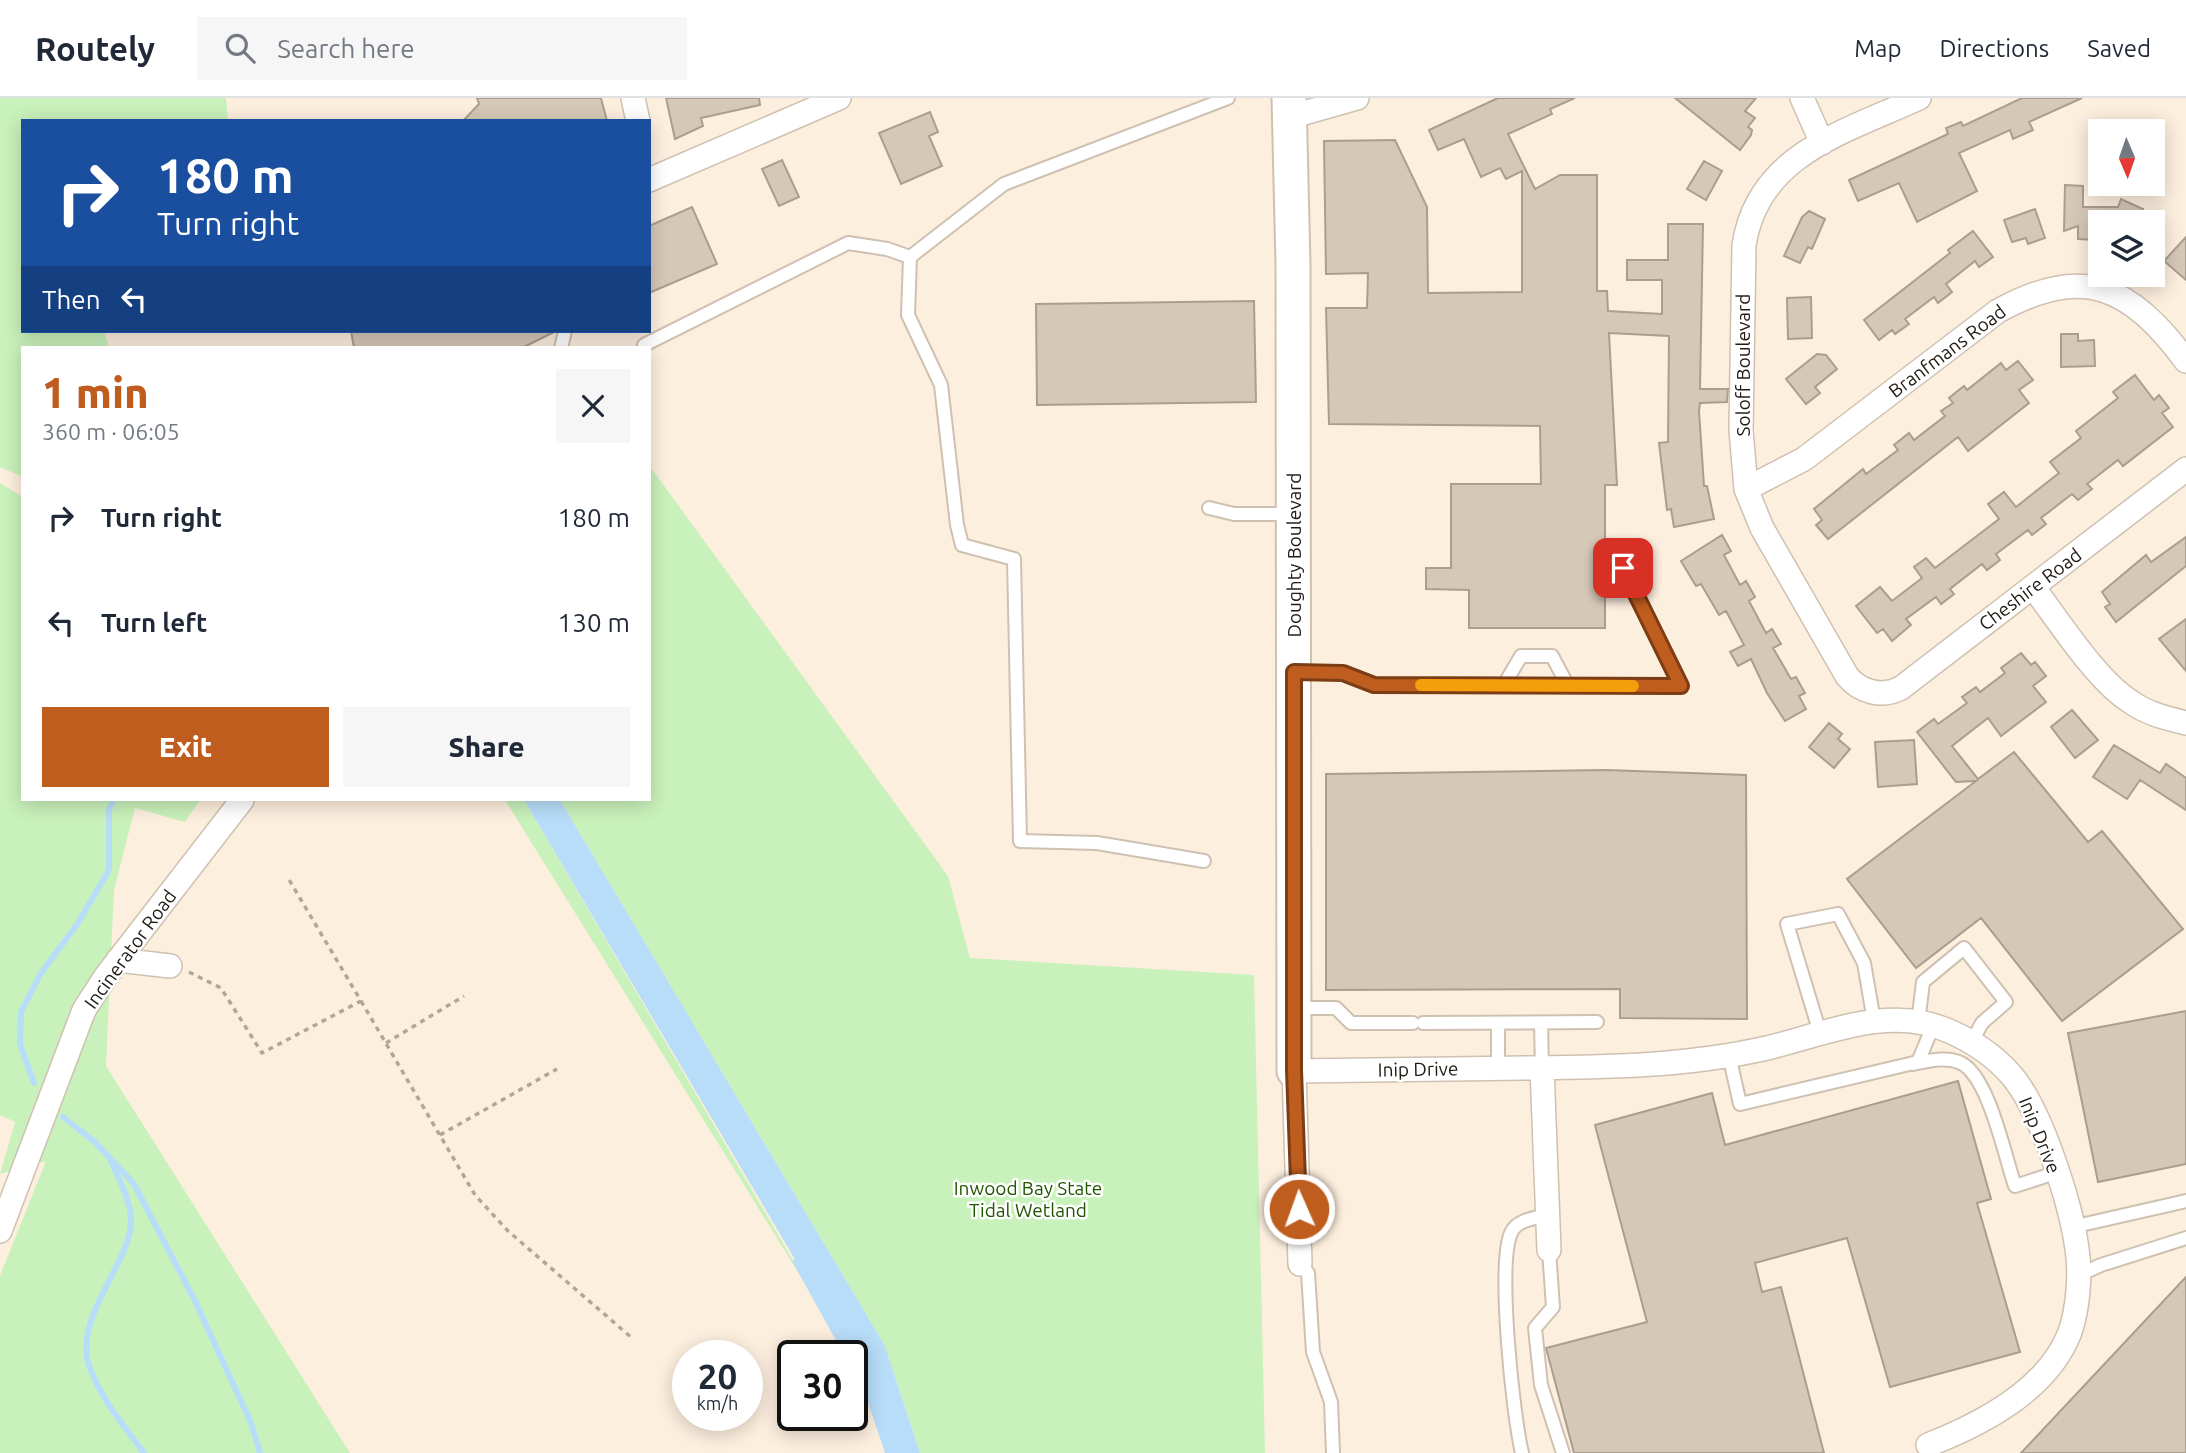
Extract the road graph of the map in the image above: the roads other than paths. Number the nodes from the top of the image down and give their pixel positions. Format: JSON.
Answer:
{"nodes":[{"id":1,"x":633,"y":98,"type":"edge"},
{"id":2,"x":839,"y":98,"type":"edge"},
{"id":3,"x":1228,"y":98,"type":"edge"},
{"id":4,"x":1357,"y":98,"type":"edge"},
{"id":5,"x":1802,"y":98,"type":"edge"},
{"id":6,"x":1919,"y":98,"type":"edge"},
{"id":7,"x":1289,"y":107,"type":"edge"},
{"id":8,"x":638,"y":119,"type":"edge"},
{"id":9,"x":1822,"y":143,"type":"junction"},
{"id":10,"x":651,"y":177,"type":"edge"},
{"id":11,"x":910,"y":257,"type":"junction"},
{"id":12,"x":643,"y":345,"type":"dead end"},
{"id":13,"x":2186,"y":360,"type":"edge"},
{"id":14,"x":2186,"y":469,"type":"edge"},
{"id":15,"x":1746,"y":489,"type":"junction"},
{"id":16,"x":1209,"y":508,"type":"dead end"},
{"id":17,"x":1294,"y":514,"type":"junction"},
{"id":18,"x":1623,"y":568,"type":"dead end"},
{"id":19,"x":2033,"y":587,"type":"junction"},
{"id":20,"x":1294,"y":672,"type":"junction"},
{"id":21,"x":1504,"y":685,"type":"junction"},
{"id":22,"x":1568,"y":686,"type":"junction"},
{"id":23,"x":1868,"y":691,"type":"joint"},
{"id":24,"x":2186,"y":723,"type":"edge"},
{"id":25,"x":241,"y":801,"type":"edge"},
{"id":26,"x":1204,"y":862,"type":"dead end"},
{"id":27,"x":118,"y":961,"type":"junction"},
{"id":28,"x":170,"y":967,"type":"road end"},
{"id":29,"x":1294,"y":1008,"type":"junction"},
{"id":30,"x":1874,"y":1021,"type":"junction"},
{"id":31,"x":1597,"y":1022,"type":"dead end"},
{"id":32,"x":1498,"y":1023,"type":"junction"},
{"id":33,"x":1541,"y":1023,"type":"junction"},
{"id":34,"x":1925,"y":1025,"type":"junction"},
{"id":35,"x":1820,"y":1033,"type":"junction"},
{"id":36,"x":1971,"y":1043,"type":"junction"},
{"id":37,"x":1729,"y":1055,"type":"junction"},
{"id":38,"x":1909,"y":1064,"type":"junction"},
{"id":39,"x":1542,"y":1068,"type":"junction"},
{"id":40,"x":1498,"y":1069,"type":"junction"},
{"id":41,"x":1294,"y":1070,"type":"junction"},
{"id":42,"x":2055,"y":1173,"type":"junction"},
{"id":43,"x":2186,"y":1201,"type":"edge"},
{"id":44,"x":1547,"y":1214,"type":"junction"},
{"id":45,"x":2072,"y":1227,"type":"junction"},
{"id":46,"x":0,"y":1231,"type":"edge"},
{"id":47,"x":2186,"y":1238,"type":"edge"},
{"id":48,"x":1549,"y":1250,"type":"joint"},
{"id":49,"x":1300,"y":1264,"type":"joint"},
{"id":50,"x":2077,"y":1276,"type":"junction"},
{"id":51,"x":1923,"y":1449,"type":"edge"},
{"id":52,"x":1333,"y":1453,"type":"edge"},
{"id":53,"x":1522,"y":1453,"type":"edge"},
{"id":54,"x":1563,"y":1453,"type":"edge"}],
"edges":[{"from":1,"to":8,"type":"street"},
{"from":2,"to":10,"type":"street"},
{"from":3,"to":11,"type":"lane"},
{"from":4,"to":7,"type":"street"},
{"from":5,"to":9,"type":"street"},
{"from":6,"to":9,"type":"street","name":"Soloff Boulevard"},
{"from":7,"to":17,"type":"main road","name":"Doughty Boulevard"},
{"from":9,"to":15,"type":"street","name":"Soloff Boulevard"},
{"from":11,"to":12,"type":"lane"},
{"from":11,"to":26,"type":"lane"},
{"from":13,"to":15,"type":"street","name":"Branfmans Road"},
{"from":14,"to":19,"type":"street","name":"Cheshire Road"},
{"from":15,"to":23,"type":"street","name":"Soloff Boulevard"},
{"from":16,"to":17,"type":"lane"},
{"from":17,"to":20,"type":"main road","name":"Doughty Boulevard"},
{"from":18,"to":22,"type":"lane"},
{"from":19,"to":23,"type":"street","name":"Cheshire Road"},
{"from":19,"to":24,"type":"street"},
{"from":20,"to":21,"type":"lane"},
{"from":20,"to":29,"type":"main road","name":"Doughty Boulevard"},
{"from":21,"to":22,"type":"lane"},
{"from":21,"to":22,"type":"lane"},
{"from":25,"to":27,"type":"street","name":"Incinerator Road"},
{"from":27,"to":28,"type":"street"},
{"from":27,"to":46,"type":"street","name":"Incinerator Road"},
{"from":29,"to":32,"type":"lane"},
{"from":29,"to":41,"type":"main road","name":"Doughty Boulevard"},
{"from":30,"to":34,"type":"street","name":"Inip Drive"},
{"from":30,"to":35,"type":"street","name":"Inip Drive"},
{"from":30,"to":35,"type":"lane"},
{"from":31,"to":33,"type":"lane"},
{"from":32,"to":33,"type":"lane"},
{"from":32,"to":40,"type":"lane"},
{"from":33,"to":39,"type":"lane"},
{"from":34,"to":36,"type":"street","name":"Inip Drive"},
{"from":34,"to":36,"type":"lane"},
{"from":34,"to":38,"type":"lane"},
{"from":35,"to":37,"type":"street","name":"Inip Drive"},
{"from":36,"to":42,"type":"street","name":"Inip Drive"},
{"from":37,"to":38,"type":"lane"},
{"from":37,"to":39,"type":"street","name":"Inip Drive"},
{"from":38,"to":42,"type":"lane"},
{"from":39,"to":40,"type":"street","name":"Inip Drive"},
{"from":39,"to":44,"type":"street"},
{"from":40,"to":41,"type":"street","name":"Inip Drive"},
{"from":41,"to":49,"type":"street","name":"Doughty Boulevard"},
{"from":42,"to":45,"type":"street","name":"Inip Drive"},
{"from":43,"to":45,"type":"lane"},
{"from":44,"to":48,"type":"street"},
{"from":44,"to":53,"type":"lane"},
{"from":45,"to":50,"type":"street","name":"Inip Drive"},
{"from":47,"to":50,"type":"lane"},
{"from":48,"to":54,"type":"lane"},
{"from":49,"to":52,"type":"lane"},
{"from":50,"to":51,"type":"street","name":"Inip Drive"}]}
